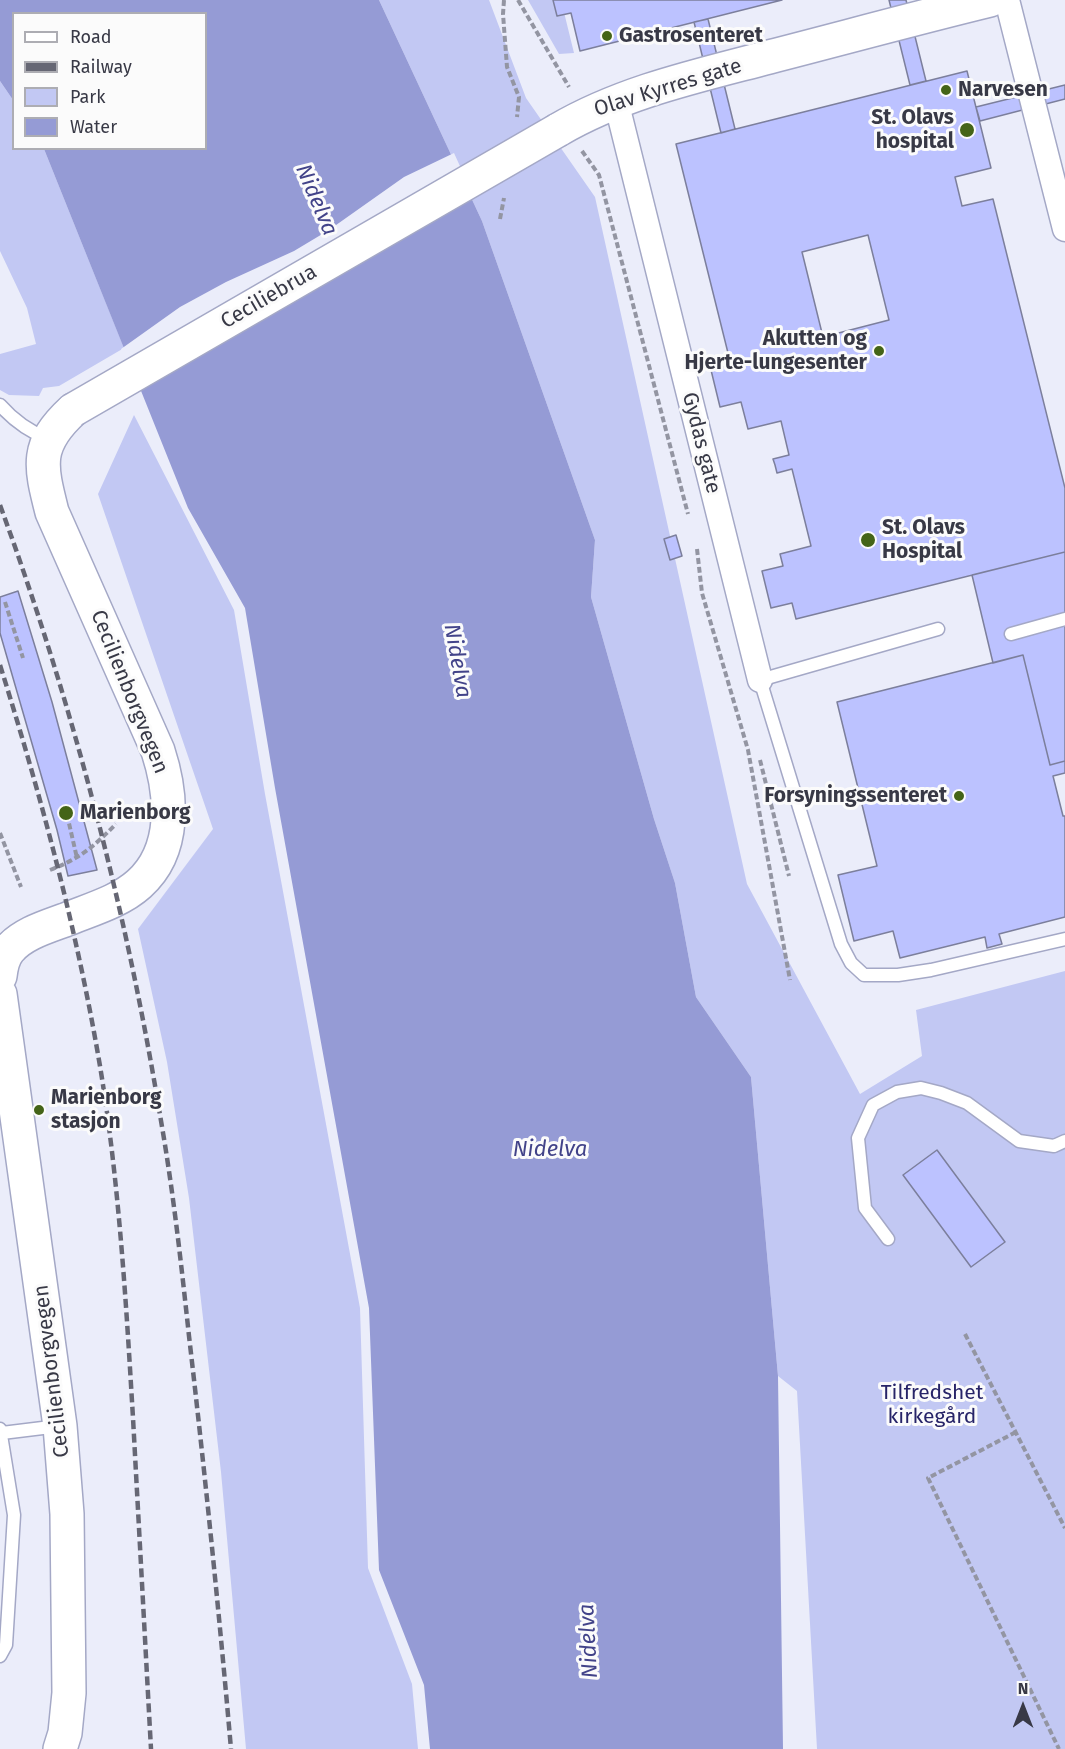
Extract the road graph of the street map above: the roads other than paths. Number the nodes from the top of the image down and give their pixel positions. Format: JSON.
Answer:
{"nodes":[{"id":1,"x":990,"y":1,"type":"edge"},
{"id":2,"x":616,"y":101,"type":"junction"},
{"id":3,"x":558,"y":130,"type":"joint"},
{"id":4,"x":1065,"y":229,"type":"edge"},
{"id":5,"x":0,"y":405,"type":"edge"},
{"id":6,"x":72,"y":410,"type":"joint"},
{"id":7,"x":48,"y":440,"type":"junction"},
{"id":8,"x":1065,"y":619,"type":"edge"},
{"id":9,"x":938,"y":629,"type":"dead end"},
{"id":10,"x":1011,"y":634,"type":"dead end"},
{"id":11,"x":760,"y":680,"type":"junction"},
{"id":12,"x":1065,"y":939,"type":"edge"},
{"id":13,"x":1,"y":973,"type":"edge"},
{"id":14,"x":1065,"y":1141,"type":"edge"},
{"id":15,"x":888,"y":1239,"type":"dead end"},
{"id":16,"x":60,"y":1426,"type":"junction"},
{"id":17,"x":1,"y":1431,"type":"edge"},
{"id":18,"x":14,"y":1515,"type":"junction"},
{"id":19,"x":0,"y":1520,"type":"edge"},
{"id":20,"x":0,"y":1656,"type":"edge"},
{"id":21,"x":60,"y":1749,"type":"edge"}],
"edges":[{"from":1,"to":2,"type":"street","name":"Olav Kyrres gate"},
{"from":1,"to":4,"type":"street"},
{"from":2,"to":3,"type":"street","name":"Olav Kyrres gate"},
{"from":2,"to":11,"type":"street","name":"Gydas gate"},
{"from":3,"to":6,"type":"street","name":"Ceciliebrua","bridge":true},
{"from":5,"to":7,"type":"lane"},
{"from":6,"to":7,"type":"street","name":"Cecilienborgvegen"},
{"from":7,"to":13,"type":"street","name":"Cecilienborgvegen"},
{"from":8,"to":10,"type":"lane"},
{"from":9,"to":11,"type":"lane"},
{"from":11,"to":12,"type":"lane"},
{"from":13,"to":16,"type":"street","name":"Cecilienborgvegen"},
{"from":14,"to":15,"type":"lane"},
{"from":16,"to":17,"type":"lane"},
{"from":16,"to":21,"type":"street","name":"Cecilienborgvegen"},
{"from":17,"to":18,"type":"lane"},
{"from":18,"to":19,"type":"lane"},
{"from":18,"to":20,"type":"lane"}]}
